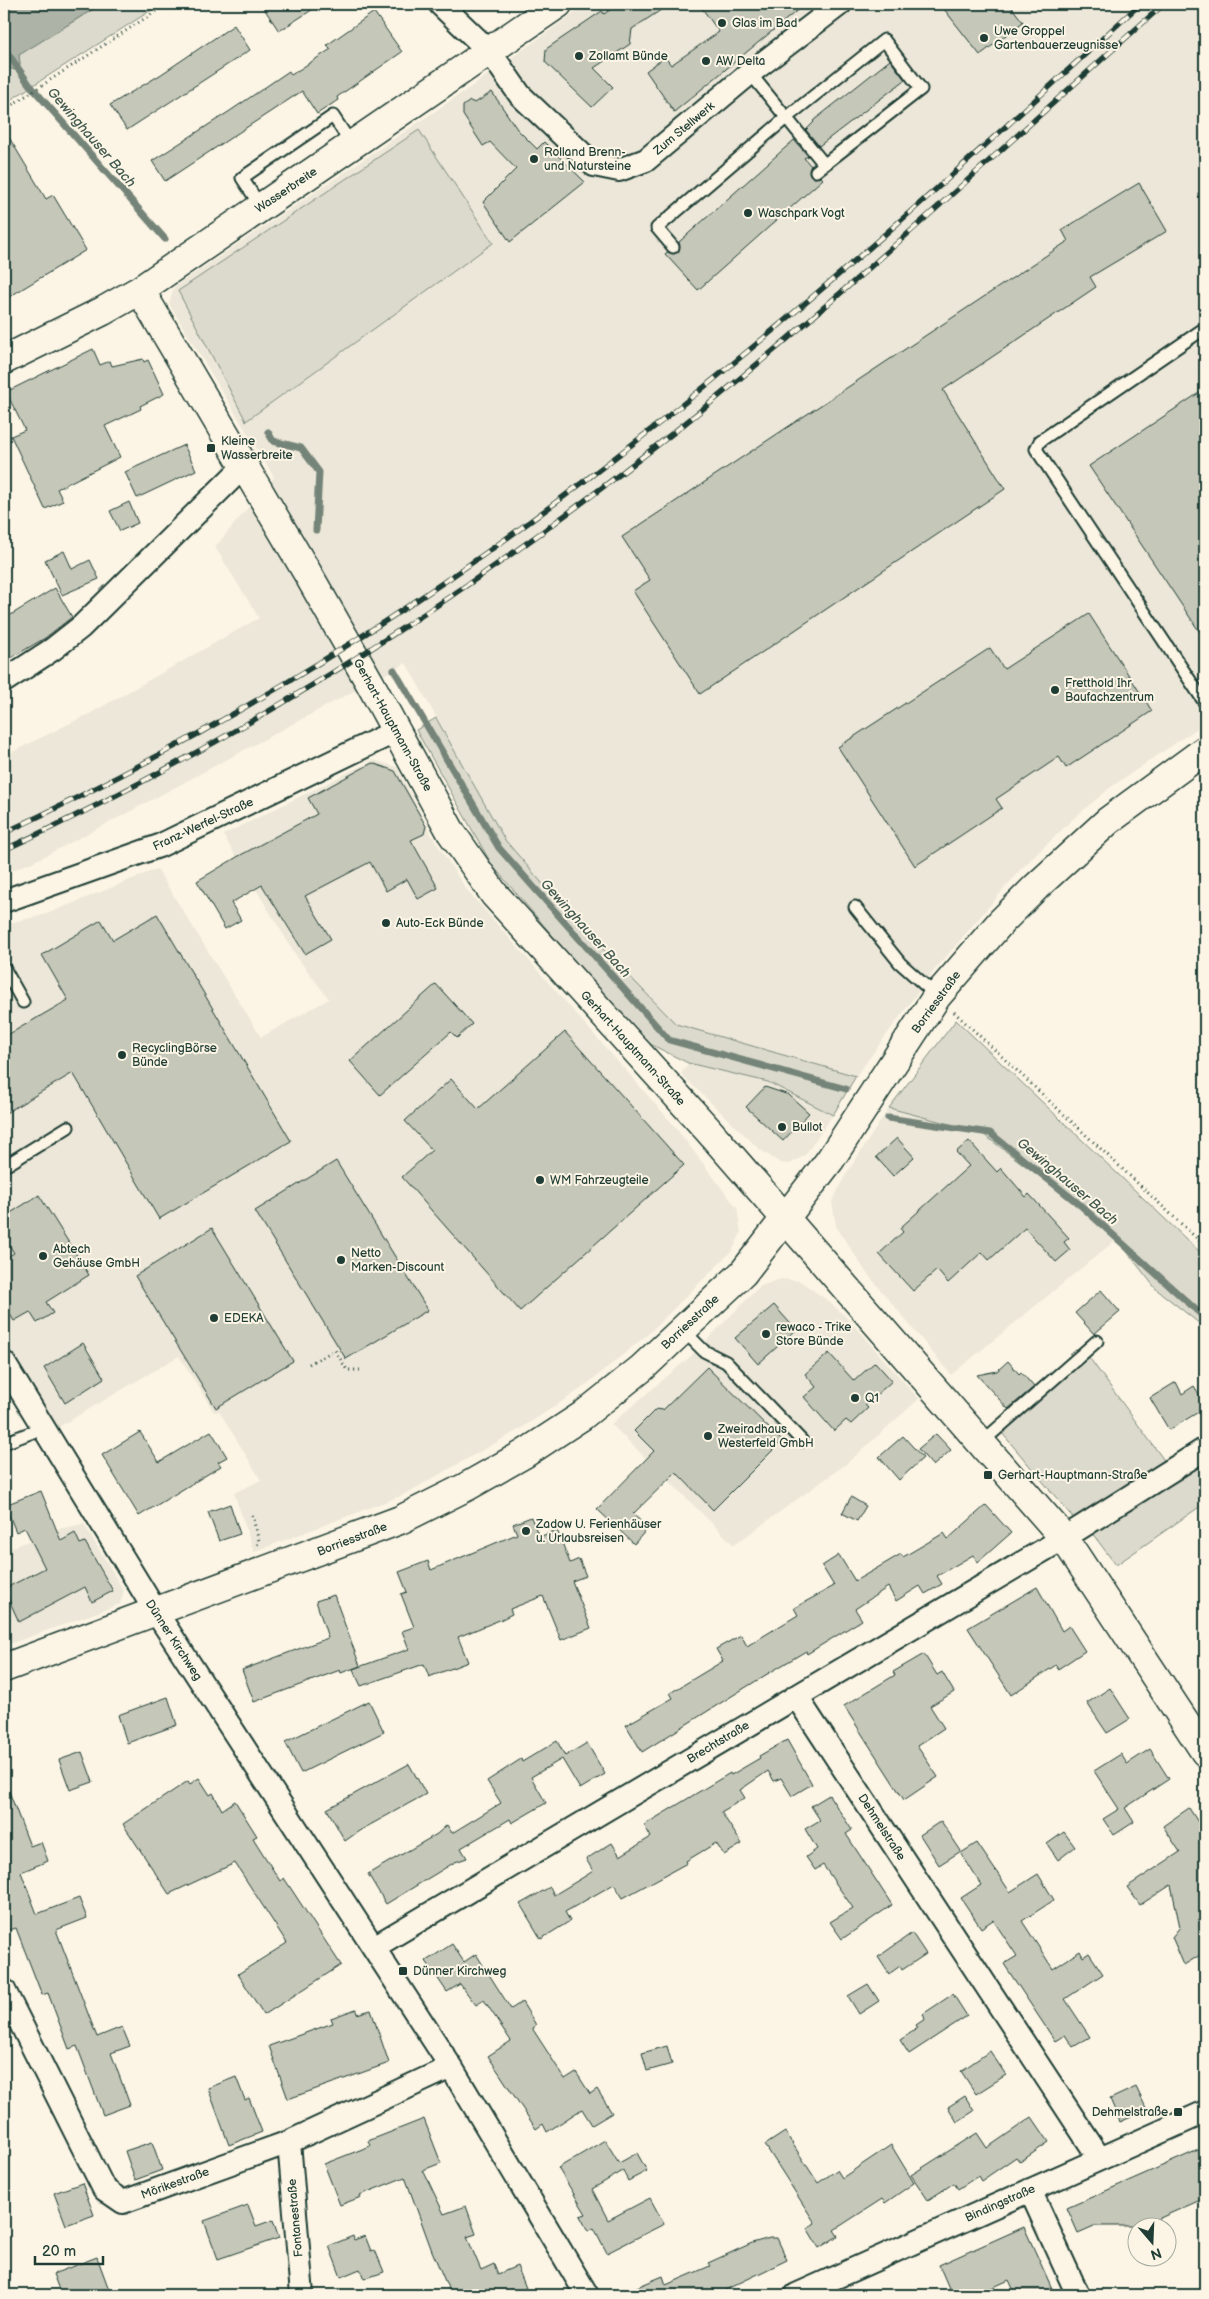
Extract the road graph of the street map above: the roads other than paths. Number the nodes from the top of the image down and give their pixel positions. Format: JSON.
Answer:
{"nodes":[{"id":1,"x":440,"y":4,"type":"edge"},
{"id":2,"x":558,"y":4,"type":"edge"},
{"id":3,"x":840,"y":4,"type":"edge"},
{"id":4,"x":490,"y":52,"type":"junction"},
{"id":5,"x":750,"y":73,"type":"junction"},
{"id":6,"x":786,"y":118,"type":"junction"},
{"id":7,"x":673,"y":247,"type":"dead end"},
{"id":8,"x":140,"y":290,"type":"junction"},
{"id":9,"x":1205,"y":328,"type":"edge"},
{"id":10,"x":4,"y":360,"type":"edge"},
{"id":11,"x":244,"y":466,"type":"junction"},
{"id":12,"x":4,"y":681,"type":"edge"},
{"id":13,"x":1202,"y":690,"type":"edge"},
{"id":14,"x":1205,"y":703,"type":"edge"},
{"id":15,"x":396,"y":731,"type":"junction"},
{"id":16,"x":1205,"y":750,"type":"edge"},
{"id":17,"x":4,"y":901,"type":"edge"},
{"id":18,"x":855,"y":906,"type":"dead end"},
{"id":19,"x":4,"y":968,"type":"edge"},
{"id":20,"x":937,"y":996,"type":"junction"},
{"id":21,"x":23,"y":1002,"type":"dead end"},
{"id":22,"x":68,"y":1127,"type":"dead end"},
{"id":23,"x":4,"y":1164,"type":"edge"},
{"id":24,"x":786,"y":1219,"type":"junction"},
{"id":25,"x":683,"y":1330,"type":"junction"},
{"id":26,"x":1097,"y":1340,"type":"dead end"},
{"id":27,"x":4,"y":1363,"type":"edge"},
{"id":28,"x":43,"y":1428,"type":"junction"},
{"id":29,"x":802,"y":1441,"type":"dead end"},
{"id":30,"x":4,"y":1443,"type":"edge"},
{"id":31,"x":981,"y":1443,"type":"junction"},
{"id":32,"x":1205,"y":1449,"type":"edge"},
{"id":33,"x":1064,"y":1538,"type":"junction"},
{"id":34,"x":156,"y":1612,"type":"junction"},
{"id":35,"x":4,"y":1668,"type":"edge"},
{"id":36,"x":796,"y":1696,"type":"junction"},
{"id":37,"x":1205,"y":1752,"type":"edge"},
{"id":38,"x":374,"y":1947,"type":"junction"},
{"id":39,"x":4,"y":1990,"type":"edge"},
{"id":40,"x":451,"y":2067,"type":"junction"},
{"id":41,"x":1205,"y":2112,"type":"edge"},
{"id":42,"x":289,"y":2142,"type":"junction"},
{"id":43,"x":1100,"y":2159,"type":"junction"},
{"id":44,"x":1030,"y":2190,"type":"junction"},
{"id":45,"x":819,"y":2291,"type":"edge"},
{"id":46,"x":302,"y":2295,"type":"edge"},
{"id":47,"x":587,"y":2295,"type":"edge"},
{"id":48,"x":796,"y":2295,"type":"edge"},
{"id":49,"x":1078,"y":2295,"type":"edge"}],
"edges":[{"from":1,"to":4,"type":"street","name":"Zum Stellwerk"},
{"from":2,"to":4,"type":"main road","name":"Wasserbreite"},
{"from":3,"to":5,"type":"street","name":"Zum Stellwerk"},
{"from":4,"to":5,"type":"street","name":"Zum Stellwerk"},
{"from":4,"to":8,"type":"main road","name":"Wasserbreite"},
{"from":5,"to":6,"type":"lane"},
{"from":6,"to":6,"type":"lane"},
{"from":6,"to":7,"type":"lane"},
{"from":8,"to":10,"type":"main road","name":"Wasserbreite"},
{"from":8,"to":11,"type":"main road","name":"Gerhart-Hauptmann-Straße"},
{"from":9,"to":13,"type":"lane"},
{"from":11,"to":12,"type":"street"},
{"from":11,"to":15,"type":"main road","name":"Gerhart-Hauptmann-Straße"},
{"from":13,"to":14,"type":"lane"},
{"from":15,"to":17,"type":"street","name":"Franz-Werfel-Straße"},
{"from":15,"to":24,"type":"main road","name":"Gerhart-Hauptmann-Straße"},
{"from":16,"to":20,"type":"main road","name":"Borriesstraße"},
{"from":18,"to":20,"type":"lane"},
{"from":19,"to":21,"type":"lane"},
{"from":20,"to":24,"type":"main road","name":"Borriesstraße"},
{"from":22,"to":23,"type":"lane"},
{"from":24,"to":25,"type":"main road","name":"Borriesstraße"},
{"from":24,"to":31,"type":"main road","name":"Gerhart-Hauptmann-Straße"},
{"from":25,"to":29,"type":"lane"},
{"from":25,"to":34,"type":"main road","name":"Borriesstraße"},
{"from":26,"to":31,"type":"lane"},
{"from":27,"to":28,"type":"street","name":"Dünner Kirchweg"},
{"from":28,"to":30,"type":"lane"},
{"from":28,"to":34,"type":"street","name":"Dünner Kirchweg"},
{"from":31,"to":33,"type":"main road","name":"Gerhart-Hauptmann-Straße"},
{"from":32,"to":33,"type":"street","name":"Brechtstraße"},
{"from":33,"to":36,"type":"street","name":"Brechtstraße"},
{"from":33,"to":37,"type":"main road","name":"Gerhart-Hauptmann-Straße"},
{"from":34,"to":35,"type":"main road","name":"Borriesstraße"},
{"from":34,"to":38,"type":"street","name":"Dünner Kirchweg"},
{"from":36,"to":38,"type":"street","name":"Brechtstraße"},
{"from":36,"to":43,"type":"street","name":"Dehmelstraße"},
{"from":38,"to":40,"type":"street","name":"Dünner Kirchweg"},
{"from":39,"to":42,"type":"street","name":"Mörikestraße"},
{"from":40,"to":42,"type":"street","name":"Mörikestraße"},
{"from":40,"to":47,"type":"street","name":"Dünner Kirchweg"},
{"from":41,"to":43,"type":"street","name":"Bindingstraße"},
{"from":42,"to":46,"type":"street","name":"Fontanestraße"},
{"from":43,"to":44,"type":"street","name":"Bindingstraße"},
{"from":44,"to":45,"type":"street","name":"Bindingstraße"},
{"from":44,"to":49,"type":"street"},
{"from":45,"to":48,"type":"street","name":"Bindingstraße"}]}
